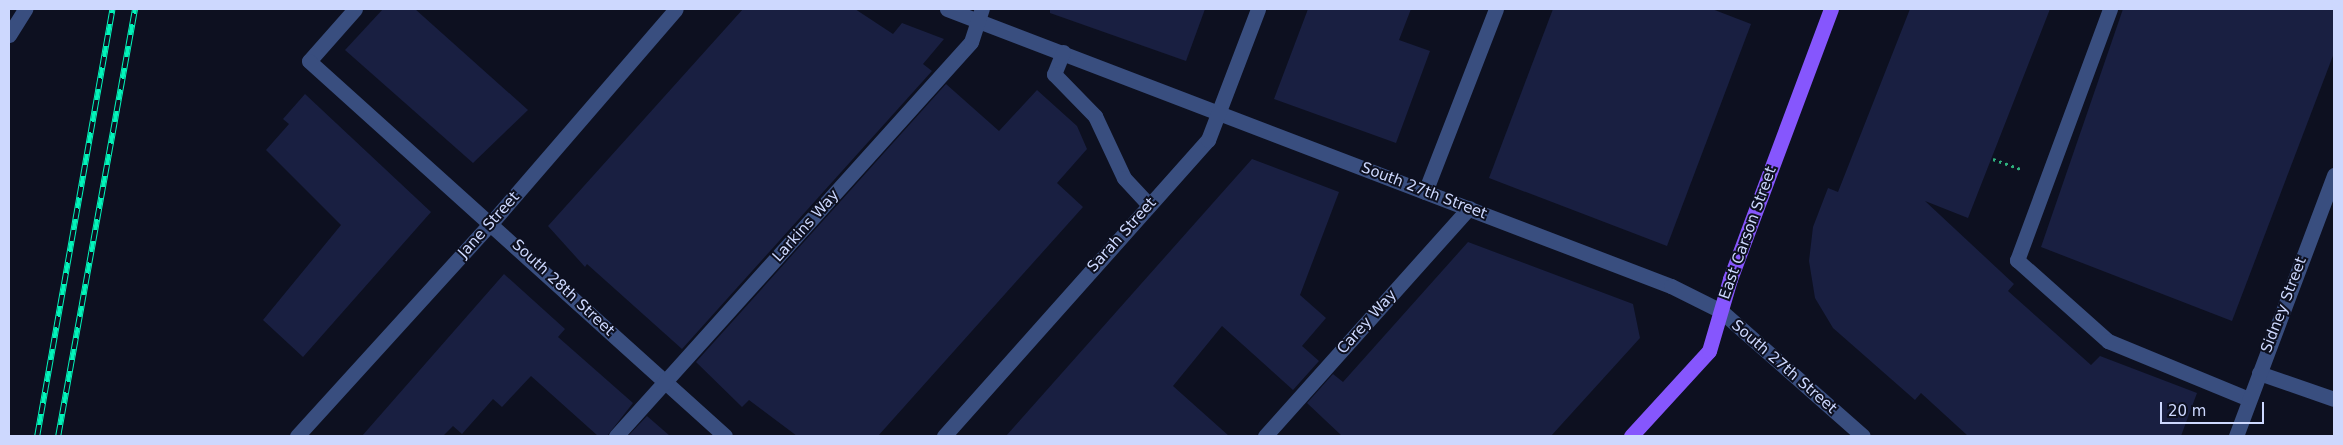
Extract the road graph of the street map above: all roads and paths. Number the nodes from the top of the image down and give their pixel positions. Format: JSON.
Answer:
{"nodes":[{"id":1,"x":25,"y":9,"type":"edge"},
{"id":2,"x":355,"y":9,"type":"edge"},
{"id":3,"x":676,"y":9,"type":"edge"},
{"id":4,"x":947,"y":9,"type":"edge"},
{"id":5,"x":1258,"y":9,"type":"edge"},
{"id":6,"x":1496,"y":9,"type":"edge"},
{"id":7,"x":1831,"y":9,"type":"edge"},
{"id":8,"x":2110,"y":9,"type":"edge"},
{"id":9,"x":980,"y":15,"type":"edge"},
{"id":10,"x":9,"y":35,"type":"edge"},
{"id":11,"x":1063,"y":52,"type":"junction"},
{"id":12,"x":1219,"y":111,"type":"junction"},
{"id":13,"x":2334,"y":175,"type":"edge"},
{"id":14,"x":1425,"y":192,"type":"junction"},
{"id":15,"x":1149,"y":205,"type":"junction"},
{"id":16,"x":1468,"y":208,"type":"junction"},
{"id":17,"x":492,"y":222,"type":"junction"},
{"id":18,"x":1720,"y":311,"type":"junction"},
{"id":19,"x":2259,"y":373,"type":"junction"},
{"id":20,"x":665,"y":382,"type":"junction"},
{"id":21,"x":2249,"y":399,"type":"junction"},
{"id":22,"x":2334,"y":399,"type":"edge"},
{"id":23,"x":297,"y":436,"type":"edge"},
{"id":24,"x":616,"y":436,"type":"edge"},
{"id":25,"x":725,"y":436,"type":"edge"},
{"id":26,"x":944,"y":436,"type":"edge"},
{"id":27,"x":1265,"y":436,"type":"edge"},
{"id":28,"x":1631,"y":436,"type":"edge"},
{"id":29,"x":1863,"y":436,"type":"edge"},
{"id":30,"x":2236,"y":436,"type":"edge"}],
"edges":[{"from":1,"to":10,"type":"street"},
{"from":2,"to":17,"type":"street","name":"South 28th Street"},
{"from":3,"to":17,"type":"street","name":"Jane Street"},
{"from":4,"to":9,"type":"street","name":"South 27th Street"},
{"from":5,"to":12,"type":"street","name":"Sarah Street"},
{"from":6,"to":14,"type":"street"},
{"from":7,"to":18,"type":"main road","name":"East Carson Street"},
{"from":8,"to":21,"type":"street"},
{"from":9,"to":11,"type":"street","name":"South 27th Street"},
{"from":9,"to":20,"type":"street","name":"Larkins Way"},
{"from":11,"to":12,"type":"street","name":"South 27th Street"},
{"from":11,"to":15,"type":"street"},
{"from":12,"to":14,"type":"street","name":"South 27th Street"},
{"from":12,"to":15,"type":"street","name":"Sarah Street"},
{"from":13,"to":19,"type":"street","name":"Sidney Street"},
{"from":14,"to":16,"type":"street","name":"South 27th Street"},
{"from":15,"to":26,"type":"street","name":"Sarah Street"},
{"from":16,"to":18,"type":"street","name":"South 27th Street"},
{"from":16,"to":27,"type":"street","name":"Carey Way"},
{"from":17,"to":20,"type":"street","name":"South 28th Street"},
{"from":17,"to":23,"type":"street","name":"Jane Street"},
{"from":18,"to":28,"type":"main road","name":"East Carson Street"},
{"from":18,"to":29,"type":"street","name":"South 27th Street"},
{"from":19,"to":21,"type":"street","name":"Sidney Street"},
{"from":19,"to":22,"type":"street"},
{"from":20,"to":24,"type":"street","name":"Larkins Way"},
{"from":20,"to":25,"type":"street","name":"South 28th Street"},
{"from":21,"to":30,"type":"street","name":"Sidney Street"}]}
